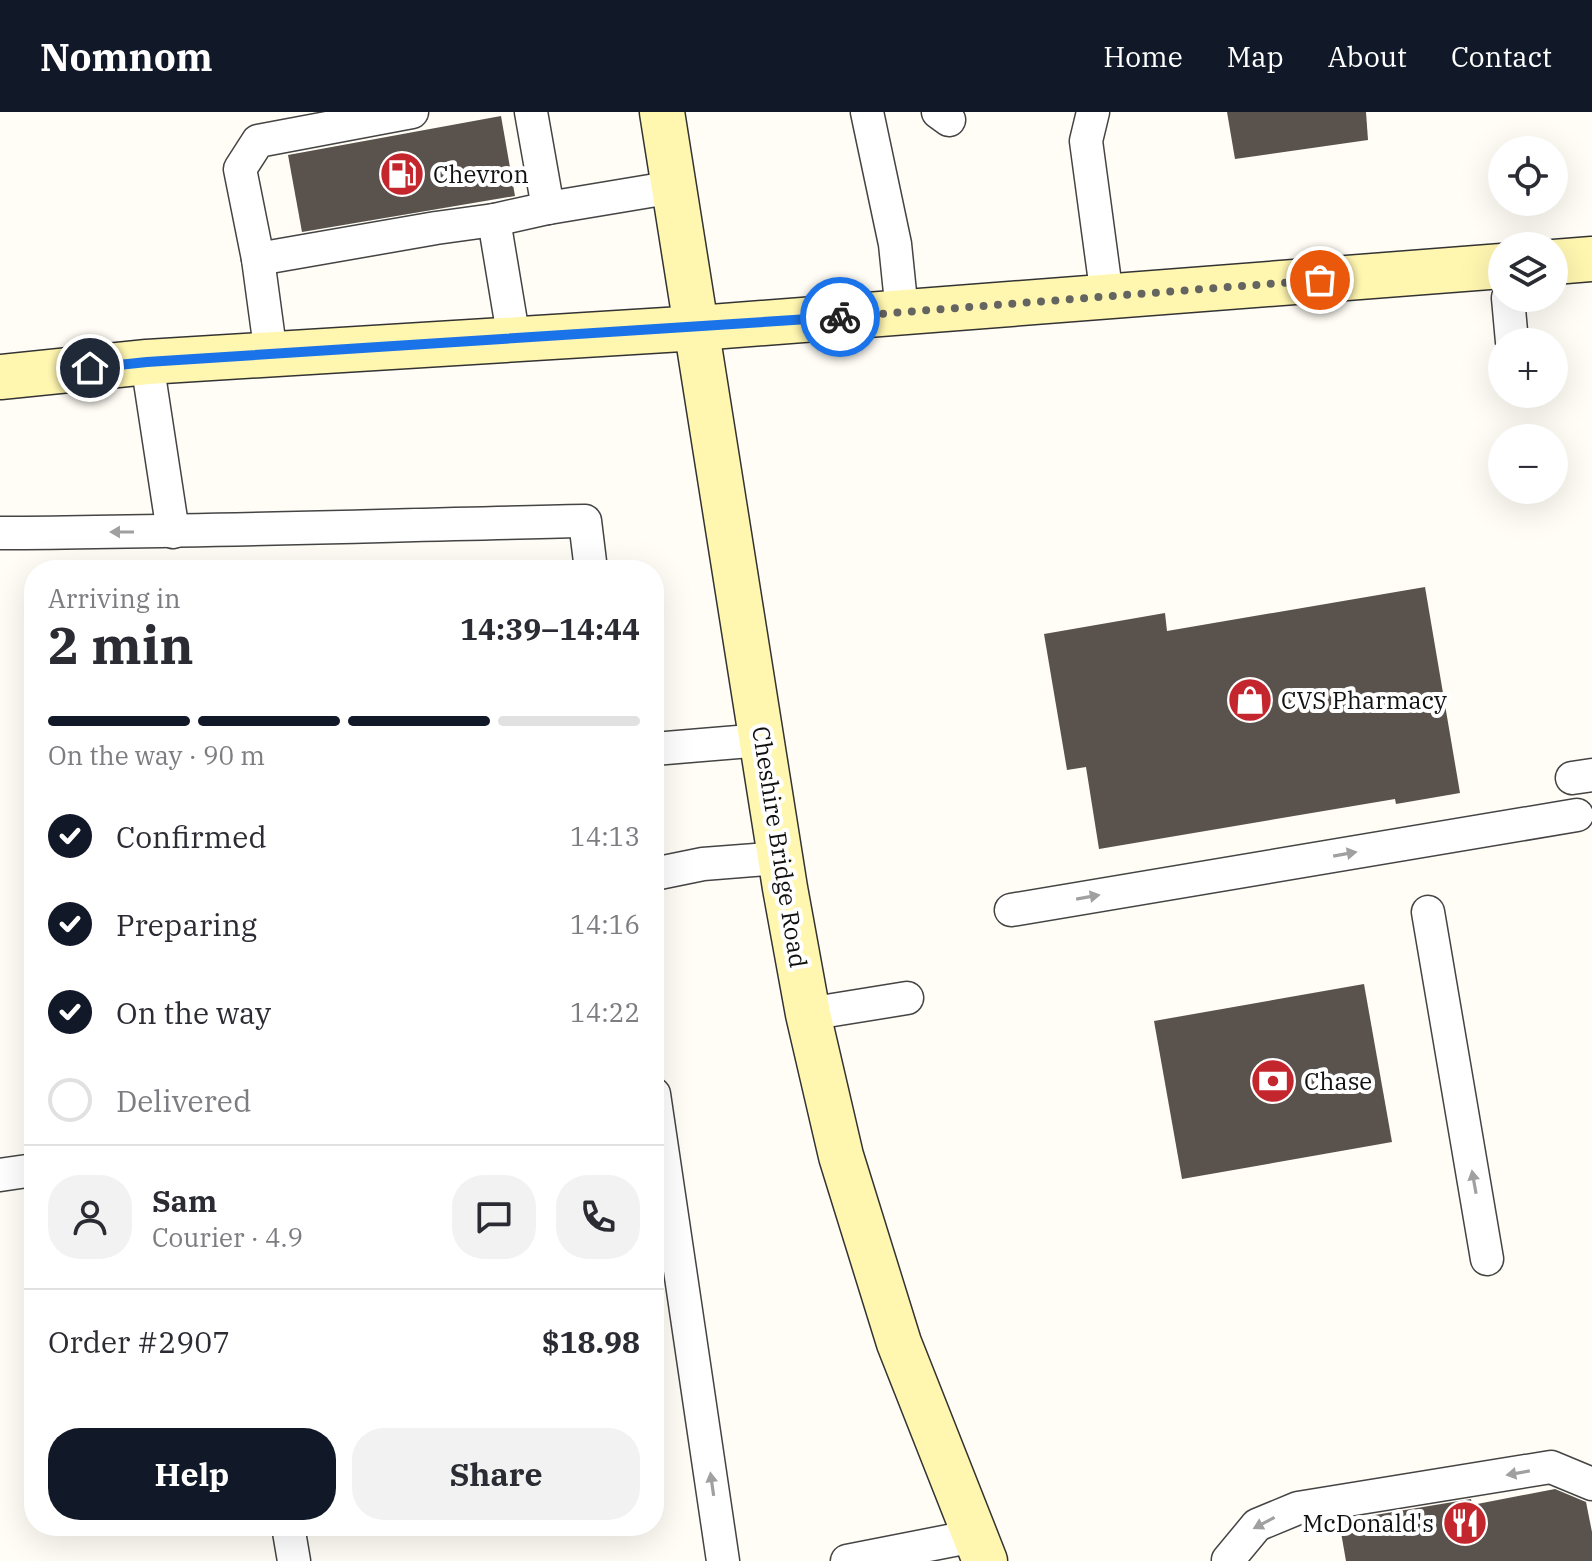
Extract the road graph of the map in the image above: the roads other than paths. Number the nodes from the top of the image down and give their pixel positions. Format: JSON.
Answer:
{"nodes":[{"id":1,"x":531,"y":112,"type":"edge"},
{"id":2,"x":662,"y":112,"type":"edge"},
{"id":3,"x":867,"y":112,"type":"edge"},
{"id":4,"x":1093,"y":112,"type":"edge"},
{"id":5,"x":414,"y":118,"type":"edge"},
{"id":6,"x":674,"y":187,"type":"junction"},
{"id":7,"x":548,"y":208,"type":"junction"},
{"id":8,"x":494,"y":220,"type":"junction"},
{"id":9,"x":258,"y":259,"type":"junction"},
{"id":10,"x":1592,"y":259,"type":"edge"},
{"id":11,"x":1568,"y":261,"type":"edge"},
{"id":12,"x":1488,"y":267,"type":"edge"},
{"id":13,"x":1107,"y":297,"type":"junction"},
{"id":14,"x":902,"y":312,"type":"junction"},
{"id":15,"x":698,"y":328,"type":"junction"},
{"id":16,"x":514,"y":340,"type":"junction"},
{"id":17,"x":271,"y":355,"type":"junction"},
{"id":18,"x":147,"y":362,"type":"junction"},
{"id":19,"x":0,"y":377,"type":"edge"},
{"id":20,"x":173,"y":532,"type":"junction"},
{"id":21,"x":0,"y":533,"type":"edge"},
{"id":22,"x":590,"y":560,"type":"edge"},
{"id":23,"x":762,"y":740,"type":"junction"},
{"id":24,"x":664,"y":748,"type":"edge"},
{"id":25,"x":1577,"y":815,"type":"dead end"},
{"id":26,"x":780,"y":858,"type":"junction"},
{"id":27,"x":664,"y":872,"type":"edge"},
{"id":28,"x":1011,"y":910,"type":"dead end"},
{"id":29,"x":1428,"y":912,"type":"dead end"},
{"id":30,"x":907,"y":998,"type":"dead end"},
{"id":31,"x":808,"y":1014,"type":"junction"},
{"id":32,"x":664,"y":1162,"type":"edge"},
{"id":33,"x":24,"y":1171,"type":"edge"},
{"id":34,"x":0,"y":1175,"type":"edge"},
{"id":35,"x":1487,"y":1259,"type":"dead end"},
{"id":36,"x":1592,"y":1484,"type":"edge"},
{"id":37,"x":290,"y":1536,"type":"edge"},
{"id":38,"x":980,"y":1549,"type":"edge"},
{"id":39,"x":1228,"y":1560,"type":"edge"},
{"id":40,"x":294,"y":1561,"type":"edge"},
{"id":41,"x":723,"y":1561,"type":"edge"},
{"id":42,"x":847,"y":1561,"type":"edge"}],
"edges":[{"from":1,"to":7,"type":"lane"},
{"from":2,"to":6,"type":"main road","name":"Cheshire Bridge Road"},
{"from":3,"to":14,"type":"lane"},
{"from":4,"to":13,"type":"lane"},
{"from":5,"to":9,"type":"lane"},
{"from":6,"to":7,"type":"lane"},
{"from":6,"to":15,"type":"main road","name":"Cheshire Bridge Road"},
{"from":7,"to":8,"type":"lane"},
{"from":8,"to":9,"type":"lane"},
{"from":8,"to":16,"type":"lane"},
{"from":9,"to":17,"type":"lane"},
{"from":10,"to":11,"type":"main road"},
{"from":12,"to":13,"type":"main road"},
{"from":13,"to":14,"type":"main road"},
{"from":14,"to":15,"type":"main road"},
{"from":15,"to":16,"type":"main road"},
{"from":15,"to":23,"type":"main road","name":"Cheshire Bridge Road"},
{"from":16,"to":17,"type":"main road"},
{"from":17,"to":18,"type":"main road"},
{"from":18,"to":19,"type":"main road"},
{"from":18,"to":20,"type":"lane"},
{"from":20,"to":21,"type":"lane","one_way":true},
{"from":20,"to":22,"type":"lane"},
{"from":23,"to":24,"type":"lane"},
{"from":23,"to":26,"type":"main road","name":"Cheshire Bridge Road"},
{"from":28,"to":25,"type":"lane","one_way":true},
{"from":26,"to":27,"type":"lane"},
{"from":26,"to":31,"type":"main road","name":"Cheshire Bridge Road"},
{"from":35,"to":29,"type":"lane","one_way":true},
{"from":30,"to":31,"type":"lane"},
{"from":31,"to":38,"type":"main road","name":"Cheshire Bridge Road"},
{"from":41,"to":32,"type":"lane","one_way":true},
{"from":33,"to":34,"type":"lane"},
{"from":36,"to":39,"type":"lane","one_way":true},
{"from":37,"to":40,"type":"lane"},
{"from":38,"to":42,"type":"lane"}]}
